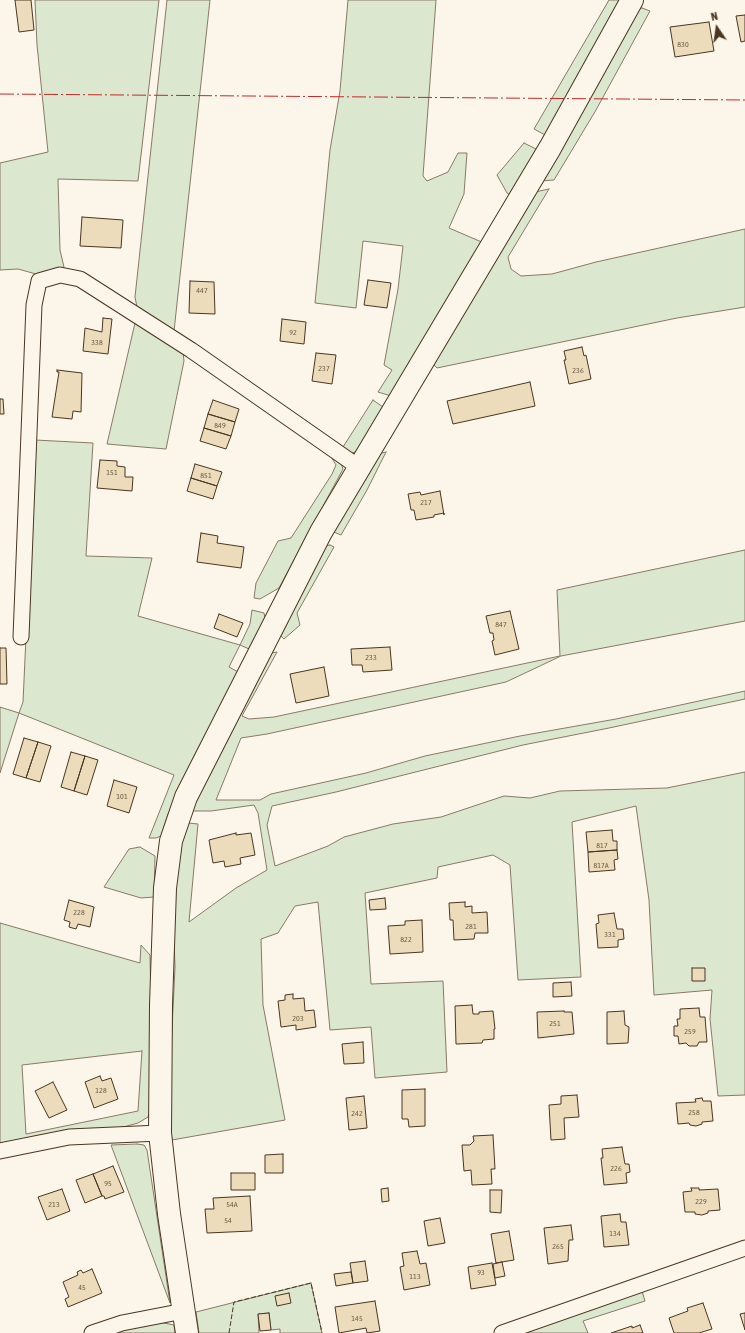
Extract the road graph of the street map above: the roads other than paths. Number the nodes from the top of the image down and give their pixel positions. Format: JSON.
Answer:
{"nodes":[{"id":1,"x":632,"y":0,"type":"edge"},
{"id":2,"x":360,"y":468,"type":"junction"},
{"id":3,"x":21,"y":637,"type":"dead end"},
{"id":4,"x":160,"y":1133,"type":"junction"},
{"id":5,"x":0,"y":1151,"type":"edge"},
{"id":6,"x":745,"y":1248,"type":"edge"},
{"id":7,"x":184,"y":1312,"type":"junction"},
{"id":8,"x":92,"y":1333,"type":"edge"},
{"id":9,"x":187,"y":1333,"type":"edge"},
{"id":10,"x":502,"y":1333,"type":"edge"}],
"edges":[{"from":1,"to":2,"type":"street"},
{"from":2,"to":3,"type":"street"},
{"from":2,"to":4,"type":"street"},
{"from":4,"to":5,"type":"street"},
{"from":4,"to":7,"type":"street"},
{"from":6,"to":10,"type":"street"},
{"from":7,"to":8,"type":"street"},
{"from":7,"to":9,"type":"street"}]}
